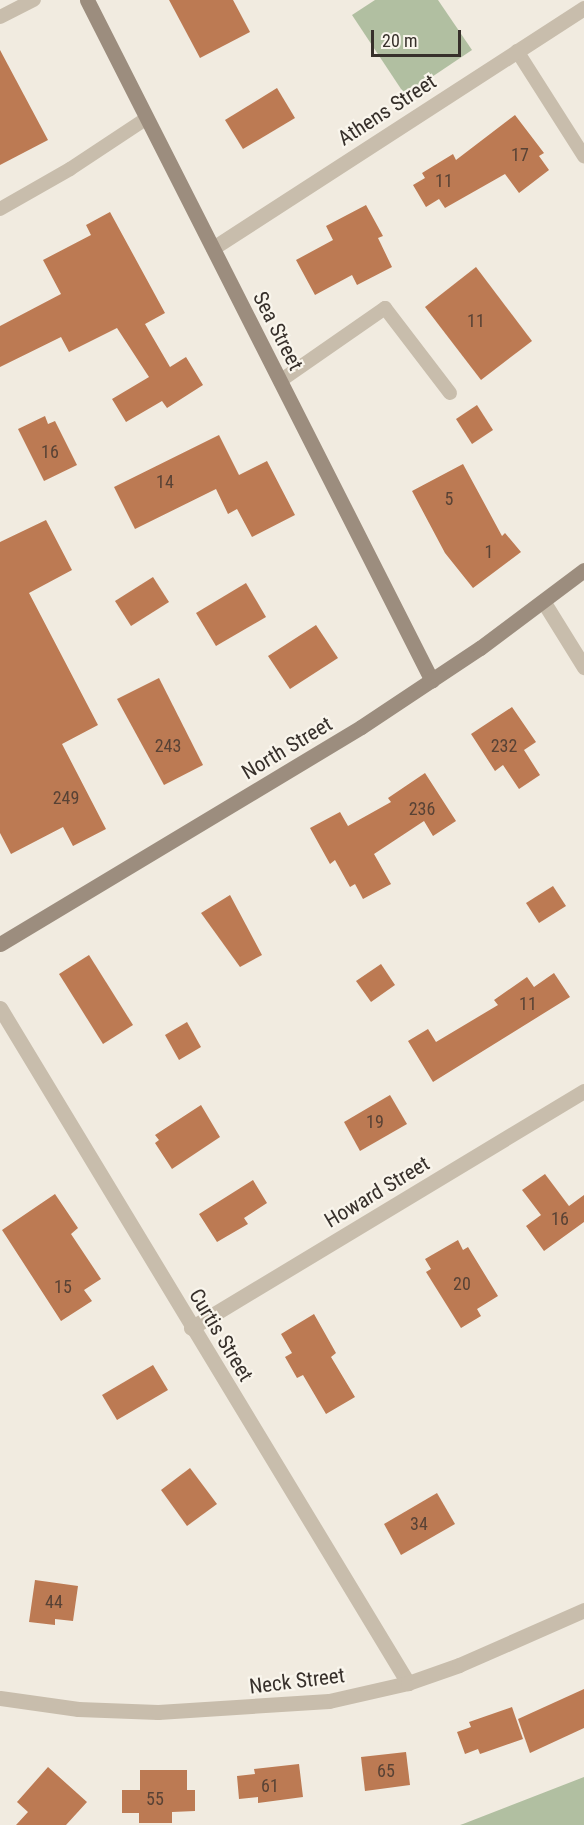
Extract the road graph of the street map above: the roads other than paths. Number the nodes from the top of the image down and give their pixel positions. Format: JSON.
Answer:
{"nodes":[{"id":1,"x":34,"y":0,"type":"edge"},
{"id":2,"x":87,"y":0,"type":"edge"},
{"id":3,"x":584,"y":8,"type":"edge"},
{"id":4,"x":0,"y":17,"type":"edge"},
{"id":5,"x":517,"y":51,"type":"junction"},
{"id":6,"x":147,"y":118,"type":"junction"},
{"id":7,"x":584,"y":156,"type":"edge"},
{"id":8,"x":0,"y":209,"type":"edge"},
{"id":9,"x":213,"y":248,"type":"junction"},
{"id":10,"x":280,"y":381,"type":"junction"},
{"id":11,"x":450,"y":393,"type":"dead end"},
{"id":12,"x":584,"y":570,"type":"edge"},
{"id":13,"x":543,"y":601,"type":"junction"},
{"id":14,"x":584,"y":667,"type":"edge"},
{"id":15,"x":432,"y":681,"type":"junction"},
{"id":16,"x":0,"y":944,"type":"edge"},
{"id":17,"x":0,"y":1008,"type":"edge"},
{"id":18,"x":584,"y":1091,"type":"edge"},
{"id":19,"x":191,"y":1328,"type":"junction"},
{"id":20,"x":584,"y":1610,"type":"edge"},
{"id":21,"x":408,"y":1683,"type":"junction"},
{"id":22,"x":0,"y":1698,"type":"edge"}],
"edges":[{"from":1,"to":4,"type":"lane"},
{"from":2,"to":6,"type":"street","name":"Sea Street"},
{"from":3,"to":5,"type":"street","name":"Athens Street"},
{"from":5,"to":7,"type":"lane"},
{"from":5,"to":9,"type":"street","name":"Athens Street"},
{"from":6,"to":8,"type":"lane"},
{"from":6,"to":9,"type":"street","name":"Sea Street"},
{"from":9,"to":10,"type":"street","name":"Sea Street"},
{"from":10,"to":11,"type":"lane"},
{"from":10,"to":15,"type":"street","name":"Sea Street"},
{"from":12,"to":13,"type":"street","name":"North Street"},
{"from":13,"to":14,"type":"street"},
{"from":13,"to":15,"type":"street","name":"North Street"},
{"from":15,"to":16,"type":"street","name":"North Street"},
{"from":17,"to":19,"type":"street","name":"Curtis Street"},
{"from":18,"to":19,"type":"street","name":"Howard Street"},
{"from":19,"to":21,"type":"street","name":"Curtis Street"},
{"from":20,"to":21,"type":"street","name":"Neck Street"},
{"from":21,"to":22,"type":"street","name":"Neck Street"}]}
